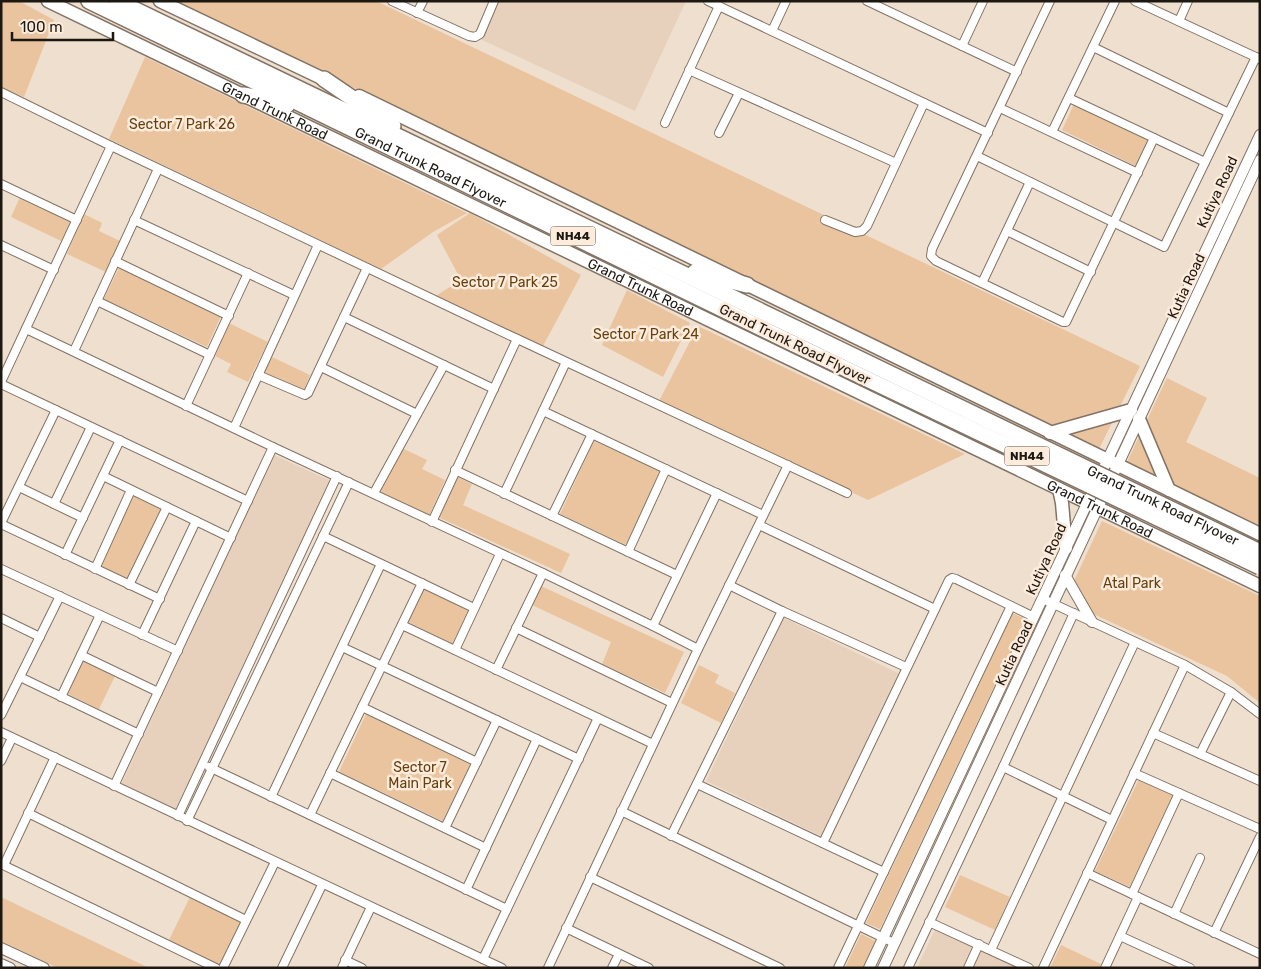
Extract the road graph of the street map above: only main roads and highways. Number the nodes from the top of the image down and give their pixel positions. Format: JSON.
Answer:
{"nodes":[{"id":1,"x":48,"y":1,"type":"edge"},
{"id":2,"x":89,"y":1,"type":"edge"},
{"id":3,"x":117,"y":1,"type":"edge"},
{"id":4,"x":160,"y":1,"type":"edge"},
{"id":5,"x":324,"y":79,"type":"junction"},
{"id":6,"x":242,"y":95,"type":"junction"},
{"id":7,"x":352,"y":128,"type":"junction"},
{"id":8,"x":420,"y":147,"type":"junction"},
{"id":9,"x":662,"y":264,"type":"junction"},
{"id":10,"x":747,"y":285,"type":"junction"},
{"id":11,"x":798,"y":337,"type":"junction"},
{"id":12,"x":1050,"y":432,"type":"junction"},
{"id":13,"x":1059,"y":489,"type":"junction"},
{"id":14,"x":1169,"y":490,"type":"junction"},
{"id":15,"x":1260,"y":534,"type":"edge"},
{"id":16,"x":1072,"y":545,"type":"road end"},
{"id":17,"x":1260,"y":552,"type":"edge"},
{"id":18,"x":1260,"y":567,"type":"edge"},
{"id":19,"x":1260,"y":586,"type":"edge"}],
"edges":[{"from":1,"to":6,"type":"main road","name":"Grand Trunk Road"},
{"from":2,"to":7,"type":"highway","name":"Grand Trunk Road Flyover","number":"NH44"},
{"from":3,"to":8,"type":"highway","name":"Grand Trunk Road Flyover","number":"NH44"},
{"from":4,"to":5,"type":"main road"},
{"from":5,"to":8,"type":"highway"},
{"from":5,"to":10,"type":"main road"},
{"from":6,"to":7,"type":"highway"},
{"from":6,"to":13,"type":"main road","name":"Grand Trunk Road"},
{"from":7,"to":11,"type":"highway","name":"Grand Trunk Road Flyover","number":"NH44"},
{"from":8,"to":9,"type":"highway","number":"NH44"},
{"from":9,"to":10,"type":"highway"},
{"from":9,"to":11,"type":"highway","name":"Grand Trunk Road Flyover","number":"NH44"},
{"from":10,"to":12,"type":"main road"},
{"from":11,"to":17,"type":"highway","name":"Grand Trunk Road Flyover","number":"NH44","bridge":true},
{"from":11,"to":18,"type":"highway","name":"Grand Trunk Road Flyover","number":"NH44","bridge":true},
{"from":12,"to":14,"type":"main road"},
{"from":12,"to":14,"type":"main road"},
{"from":13,"to":16,"type":"main road"},
{"from":13,"to":19,"type":"main road","name":"Grand Trunk Road"},
{"from":14,"to":15,"type":"main road"}]}
